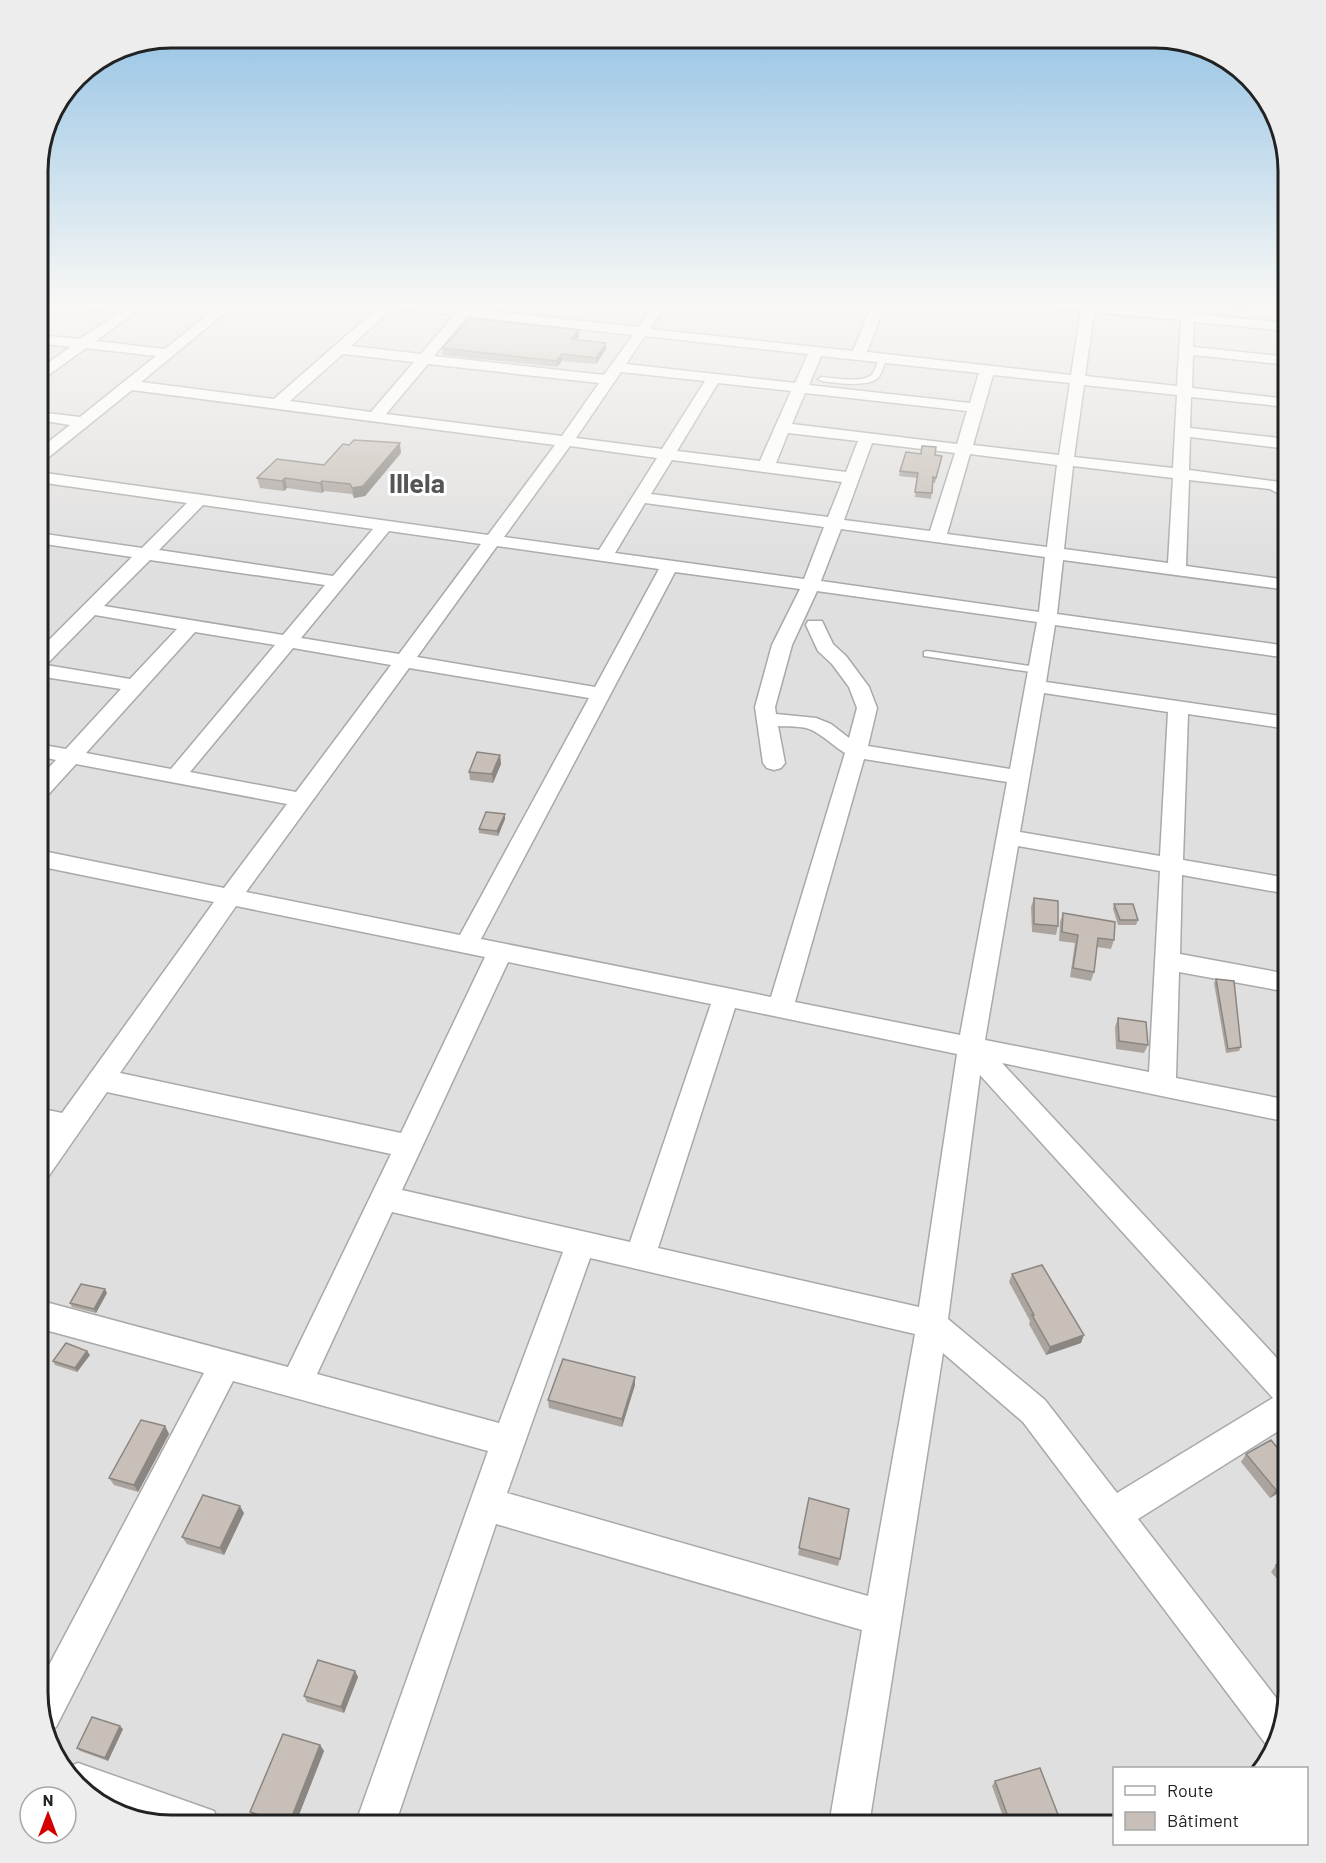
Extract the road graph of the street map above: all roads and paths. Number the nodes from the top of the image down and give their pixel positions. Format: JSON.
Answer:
{"nodes":[{"id":1,"x":123,"y":389,"type":"edge"},
{"id":2,"x":150,"y":389,"type":"edge"},
{"id":3,"x":295,"y":389,"type":"edge"},
{"id":4,"x":399,"y":389,"type":"edge"},
{"id":5,"x":601,"y":389,"type":"edge"},
{"id":6,"x":707,"y":389,"type":"edge"},
{"id":7,"x":800,"y":389,"type":"edge"},
{"id":8,"x":808,"y":389,"type":"edge"},
{"id":9,"x":982,"y":389,"type":"edge"},
{"id":10,"x":1077,"y":389,"type":"edge"},
{"id":11,"x":1155,"y":389,"type":"edge"},
{"id":12,"x":1185,"y":389,"type":"edge"},
{"id":13,"x":1185,"y":392,"type":"junction"},
{"id":14,"x":1278,"y":402,"type":"edge"},
{"id":15,"x":277,"y":405,"type":"junction"},
{"id":16,"x":976,"y":408,"type":"junction"},
{"id":17,"x":48,"y":417,"type":"edge"},
{"id":18,"x":375,"y":417,"type":"junction"},
{"id":19,"x":84,"y":422,"type":"junction"},
{"id":20,"x":783,"y":428,"type":"junction"},
{"id":21,"x":1183,"y":432,"type":"junction"},
{"id":22,"x":867,"y":437,"type":"junction"},
{"id":23,"x":566,"y":441,"type":"junction"},
{"id":24,"x":1278,"y":443,"type":"edge"},
{"id":25,"x":964,"y":448,"type":"junction"},
{"id":26,"x":48,"y":450,"type":"edge"},
{"id":27,"x":667,"y":454,"type":"junction"},
{"id":28,"x":1066,"y":459,"type":"junction"},
{"id":29,"x":766,"y":467,"type":"junction"},
{"id":30,"x":1181,"y":473,"type":"junction"},
{"id":31,"x":48,"y":478,"type":"edge"},
{"id":32,"x":852,"y":478,"type":"junction"},
{"id":33,"x":1278,"y":486,"type":"edge"},
{"id":34,"x":640,"y":497,"type":"junction"},
{"id":35,"x":200,"y":500,"type":"junction"},
{"id":36,"x":834,"y":524,"type":"junction"},
{"id":37,"x":385,"y":525,"type":"junction"},
{"id":38,"x":937,"y":538,"type":"junction"},
{"id":39,"x":48,"y":540,"type":"edge"},
{"id":40,"x":493,"y":540,"type":"junction"},
{"id":41,"x":146,"y":554,"type":"junction"},
{"id":42,"x":1055,"y":554,"type":"junction"},
{"id":43,"x":604,"y":556,"type":"junction"},
{"id":44,"x":670,"y":565,"type":"junction"},
{"id":45,"x":1177,"y":570,"type":"junction"},
{"id":46,"x":338,"y":582,"type":"junction"},
{"id":47,"x":1278,"y":584,"type":"edge"},
{"id":48,"x":811,"y":585,"type":"junction"},
{"id":49,"x":91,"y":609,"type":"junction"},
{"id":50,"x":1047,"y":618,"type":"junction"},
{"id":51,"x":815,"y":625,"type":"dead end"},
{"id":52,"x":190,"y":626,"type":"junction"},
{"id":53,"x":288,"y":642,"type":"junction"},
{"id":54,"x":1278,"y":651,"type":"edge"},
{"id":55,"x":48,"y":652,"type":"edge"},
{"id":56,"x":927,"y":654,"type":"dead end"},
{"id":57,"x":405,"y":662,"type":"junction"},
{"id":58,"x":48,"y":672,"type":"edge"},
{"id":59,"x":1036,"y":678,"type":"junction"},
{"id":60,"x":136,"y":686,"type":"junction"},
{"id":61,"x":601,"y":694,"type":"junction"},
{"id":62,"x":1178,"y":707,"type":"junction"},
{"id":63,"x":767,"y":719,"type":"junction"},
{"id":64,"x":1278,"y":722,"type":"edge"},
{"id":65,"x":856,"y":751,"type":"junction"},
{"id":66,"x":48,"y":752,"type":"edge"},
{"id":67,"x":71,"y":756,"type":"junction"},
{"id":68,"x":774,"y":762,"type":"dead end"},
{"id":69,"x":176,"y":776,"type":"junction"},
{"id":70,"x":1017,"y":777,"type":"junction"},
{"id":71,"x":48,"y":781,"type":"edge"},
{"id":72,"x":301,"y":800,"type":"junction"},
{"id":73,"x":1007,"y":837,"type":"junction"},
{"id":74,"x":48,"y":860,"type":"edge"},
{"id":75,"x":1170,"y":865,"type":"junction"},
{"id":76,"x":1278,"y":883,"type":"edge"},
{"id":77,"x":230,"y":897,"type":"junction"},
{"id":78,"x":466,"y":945,"type":"junction"},
{"id":79,"x":500,"y":952,"type":"junction"},
{"id":80,"x":1167,"y":961,"type":"junction"},
{"id":81,"x":1278,"y":981,"type":"edge"},
{"id":82,"x":726,"y":998,"type":"junction"},
{"id":83,"x":780,"y":1008,"type":"junction"},
{"id":84,"x":971,"y":1047,"type":"junction"},
{"id":85,"x":102,"y":1080,"type":"junction"},
{"id":86,"x":1162,"y":1086,"type":"junction"},
{"id":87,"x":1278,"y":1110,"type":"edge"},
{"id":88,"x":48,"y":1121,"type":"edge"},
{"id":89,"x":69,"y":1126,"type":"junction"},
{"id":90,"x":408,"y":1146,"type":"junction"},
{"id":91,"x":48,"y":1154,"type":"edge"},
{"id":92,"x":383,"y":1198,"type":"junction"},
{"id":93,"x":581,"y":1244,"type":"junction"},
{"id":94,"x":640,"y":1257,"type":"junction"},
{"id":95,"x":48,"y":1317,"type":"edge"},
{"id":96,"x":932,"y":1324,"type":"junction"},
{"id":97,"x":225,"y":1365,"type":"junction"},
{"id":98,"x":1278,"y":1381,"type":"edge"},
{"id":99,"x":296,"y":1384,"type":"junction"},
{"id":100,"x":1278,"y":1413,"type":"edge"},
{"id":101,"x":508,"y":1442,"type":"junction"},
{"id":102,"x":487,"y":1504,"type":"junction"},
{"id":103,"x":1113,"y":1515,"type":"junction"},
{"id":104,"x":882,"y":1618,"type":"junction"},
{"id":105,"x":49,"y":1705,"type":"edge"},
{"id":106,"x":1274,"y":1725,"type":"edge"},
{"id":107,"x":95,"y":1788,"type":"edge"},
{"id":108,"x":172,"y":1815,"type":"edge"},
{"id":109,"x":378,"y":1815,"type":"edge"},
{"id":110,"x":851,"y":1815,"type":"edge"}],
"edges":[{"from":1,"to":19,"type":"street"},
{"from":2,"to":15,"type":"street"},
{"from":3,"to":15,"type":"street"},
{"from":4,"to":18,"type":"street"},
{"from":5,"to":23,"type":"street"},
{"from":6,"to":27,"type":"street"},
{"from":7,"to":20,"type":"street"},
{"from":8,"to":16,"type":"street"},
{"from":9,"to":16,"type":"street"},
{"from":10,"to":28,"type":"street"},
{"from":11,"to":13,"type":"street"},
{"from":12,"to":13,"type":"street"},
{"from":13,"to":14,"type":"street"},
{"from":13,"to":21,"type":"street"},
{"from":15,"to":18,"type":"street"},
{"from":16,"to":25,"type":"street"},
{"from":17,"to":19,"type":"street"},
{"from":18,"to":23,"type":"street"},
{"from":19,"to":26,"type":"street"},
{"from":20,"to":22,"type":"street"},
{"from":20,"to":29,"type":"street"},
{"from":21,"to":24,"type":"street"},
{"from":21,"to":30,"type":"street"},
{"from":22,"to":25,"type":"street"},
{"from":22,"to":32,"type":"street"},
{"from":23,"to":27,"type":"street"},
{"from":23,"to":40,"type":"street"},
{"from":25,"to":28,"type":"street"},
{"from":25,"to":38,"type":"street"},
{"from":27,"to":29,"type":"street"},
{"from":27,"to":34,"type":"street"},
{"from":28,"to":30,"type":"street"},
{"from":28,"to":42,"type":"street"},
{"from":29,"to":32,"type":"street"},
{"from":30,"to":33,"type":"street"},
{"from":30,"to":45,"type":"street"},
{"from":31,"to":35,"type":"street"},
{"from":32,"to":36,"type":"street"},
{"from":34,"to":36,"type":"street"},
{"from":34,"to":43,"type":"street"},
{"from":35,"to":37,"type":"street"},
{"from":35,"to":41,"type":"street"},
{"from":36,"to":38,"type":"street"},
{"from":36,"to":48,"type":"street"},
{"from":37,"to":40,"type":"street"},
{"from":37,"to":46,"type":"street"},
{"from":38,"to":42,"type":"street"},
{"from":39,"to":41,"type":"street"},
{"from":40,"to":43,"type":"street"},
{"from":40,"to":57,"type":"street"},
{"from":41,"to":46,"type":"street"},
{"from":41,"to":49,"type":"street"},
{"from":42,"to":45,"type":"street"},
{"from":42,"to":50,"type":"street"},
{"from":43,"to":44,"type":"street"},
{"from":44,"to":48,"type":"street"},
{"from":44,"to":61,"type":"street"},
{"from":45,"to":47,"type":"street"},
{"from":46,"to":53,"type":"street"},
{"from":48,"to":50,"type":"street"},
{"from":48,"to":63,"type":"street"},
{"from":49,"to":52,"type":"street"},
{"from":49,"to":55,"type":"street"},
{"from":50,"to":54,"type":"street"},
{"from":50,"to":59,"type":"street"},
{"from":51,"to":65,"type":"street"},
{"from":52,"to":53,"type":"street"},
{"from":52,"to":60,"type":"street"},
{"from":53,"to":57,"type":"street"},
{"from":53,"to":69,"type":"street"},
{"from":56,"to":59,"type":"lane"},
{"from":57,"to":61,"type":"street"},
{"from":57,"to":72,"type":"street"},
{"from":58,"to":60,"type":"street"},
{"from":59,"to":62,"type":"street"},
{"from":59,"to":70,"type":"street"},
{"from":60,"to":67,"type":"street"},
{"from":61,"to":78,"type":"street"},
{"from":62,"to":64,"type":"street"},
{"from":62,"to":75,"type":"street"},
{"from":63,"to":65,"type":"street"},
{"from":63,"to":68,"type":"street"},
{"from":65,"to":70,"type":"street"},
{"from":65,"to":83,"type":"street"},
{"from":66,"to":67,"type":"street"},
{"from":67,"to":69,"type":"street"},
{"from":67,"to":71,"type":"street"},
{"from":69,"to":72,"type":"street"},
{"from":70,"to":73,"type":"street"},
{"from":72,"to":77,"type":"street"},
{"from":73,"to":75,"type":"street"},
{"from":73,"to":84,"type":"street"},
{"from":74,"to":77,"type":"street"},
{"from":75,"to":76,"type":"street"},
{"from":75,"to":80,"type":"street"},
{"from":77,"to":78,"type":"street"},
{"from":77,"to":85,"type":"street"},
{"from":78,"to":79,"type":"street"},
{"from":79,"to":82,"type":"street"},
{"from":79,"to":90,"type":"street"},
{"from":80,"to":81,"type":"street"},
{"from":80,"to":86,"type":"street"},
{"from":82,"to":83,"type":"street"},
{"from":82,"to":94,"type":"street"},
{"from":83,"to":84,"type":"street"},
{"from":84,"to":86,"type":"street"},
{"from":84,"to":96,"type":"street"},
{"from":84,"to":98,"type":"street"},
{"from":85,"to":89,"type":"street"},
{"from":85,"to":90,"type":"street"},
{"from":86,"to":87,"type":"street"},
{"from":88,"to":89,"type":"street"},
{"from":89,"to":91,"type":"street"},
{"from":90,"to":92,"type":"street"},
{"from":92,"to":93,"type":"street"},
{"from":92,"to":99,"type":"street"},
{"from":93,"to":94,"type":"street"},
{"from":93,"to":101,"type":"street"},
{"from":94,"to":96,"type":"street"},
{"from":95,"to":97,"type":"street"},
{"from":96,"to":103,"type":"street"},
{"from":96,"to":104,"type":"street"},
{"from":97,"to":99,"type":"street"},
{"from":97,"to":105,"type":"street"},
{"from":99,"to":101,"type":"street"},
{"from":100,"to":103,"type":"street"},
{"from":101,"to":102,"type":"street"},
{"from":102,"to":104,"type":"street"},
{"from":102,"to":109,"type":"street"},
{"from":103,"to":106,"type":"street"},
{"from":104,"to":110,"type":"street"},
{"from":107,"to":108,"type":"street"}]}
